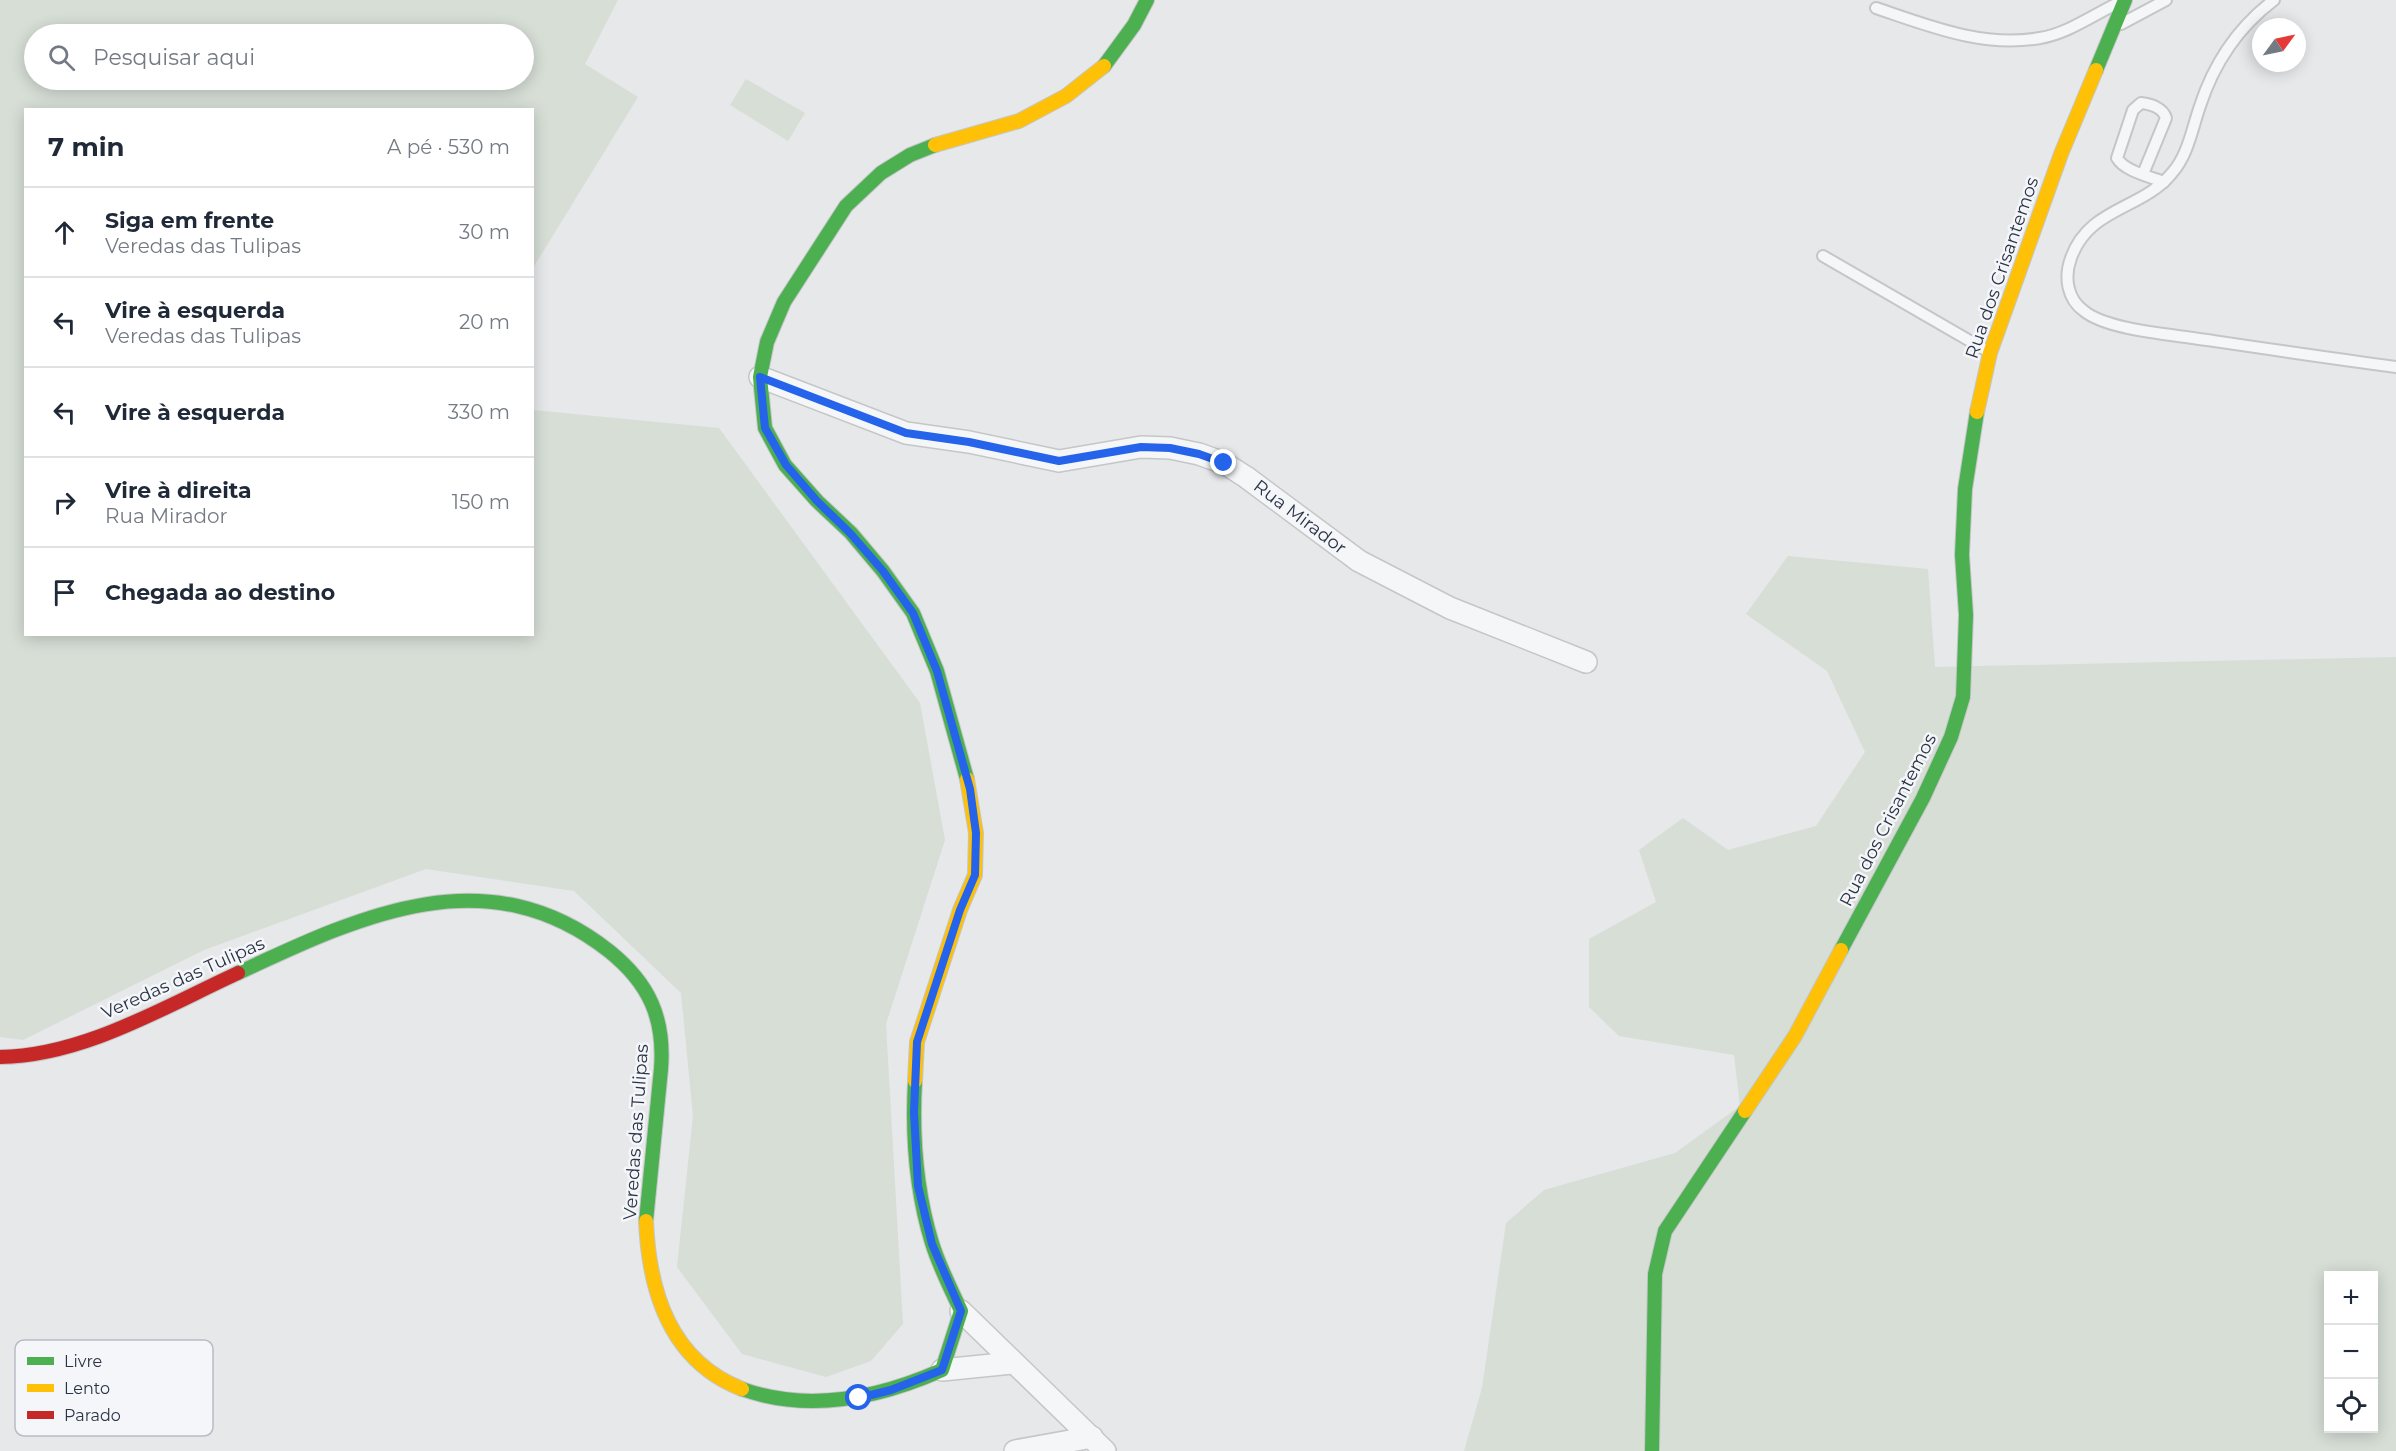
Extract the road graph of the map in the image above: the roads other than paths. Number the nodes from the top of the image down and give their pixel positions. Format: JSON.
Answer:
{"nodes":[{"id":1,"x":1147,"y":0,"type":"edge"},
{"id":2,"x":2125,"y":0,"type":"edge"},
{"id":3,"x":2166,"y":0,"type":"edge"},
{"id":4,"x":2274,"y":0,"type":"edge"},
{"id":5,"x":1876,"y":9,"type":"dead end"},
{"id":6,"x":2113,"y":28,"type":"junction"},
{"id":7,"x":2144,"y":174,"type":"junction"},
{"id":8,"x":2164,"y":182,"type":"junction"},
{"id":9,"x":1823,"y":256,"type":"dead end"},
{"id":10,"x":1990,"y":353,"type":"junction"},
{"id":11,"x":2396,"y":367,"type":"edge"},
{"id":12,"x":760,"y":377,"type":"junction"},
{"id":13,"x":1586,"y":662,"type":"dead end"},
{"id":14,"x":0,"y":1058,"type":"edge"},
{"id":15,"x":961,"y":1311,"type":"junction"},
{"id":16,"x":1012,"y":1363,"type":"junction"},
{"id":17,"x":942,"y":1370,"type":"junction"},
{"id":18,"x":1098,"y":1444,"type":"edge"},
{"id":19,"x":1015,"y":1451,"type":"edge"},
{"id":20,"x":1652,"y":1451,"type":"edge"}],
"edges":[{"from":1,"to":12,"type":"main road"},
{"from":2,"to":5,"type":"lane"},
{"from":2,"to":6,"type":"main road","name":"Rua dos Crisantemos"},
{"from":3,"to":6,"type":"lane"},
{"from":4,"to":8,"type":"lane"},
{"from":6,"to":10,"type":"main road","name":"Rua dos Crisantemos"},
{"from":7,"to":7,"type":"lane"},
{"from":7,"to":8,"type":"lane"},
{"from":8,"to":11,"type":"lane"},
{"from":9,"to":10,"type":"lane"},
{"from":10,"to":20,"type":"main road","name":"Rua dos Crisantemos"},
{"from":12,"to":13,"type":"street","name":"Rua Mirador"},
{"from":12,"to":15,"type":"main road"},
{"from":14,"to":17,"type":"main road","name":"Veredas das Tulipas"},
{"from":15,"to":16,"type":"street"},
{"from":15,"to":17,"type":"main road"},
{"from":16,"to":17,"type":"street"},
{"from":16,"to":18,"type":"street"},
{"from":18,"to":19,"type":"street"}]}
